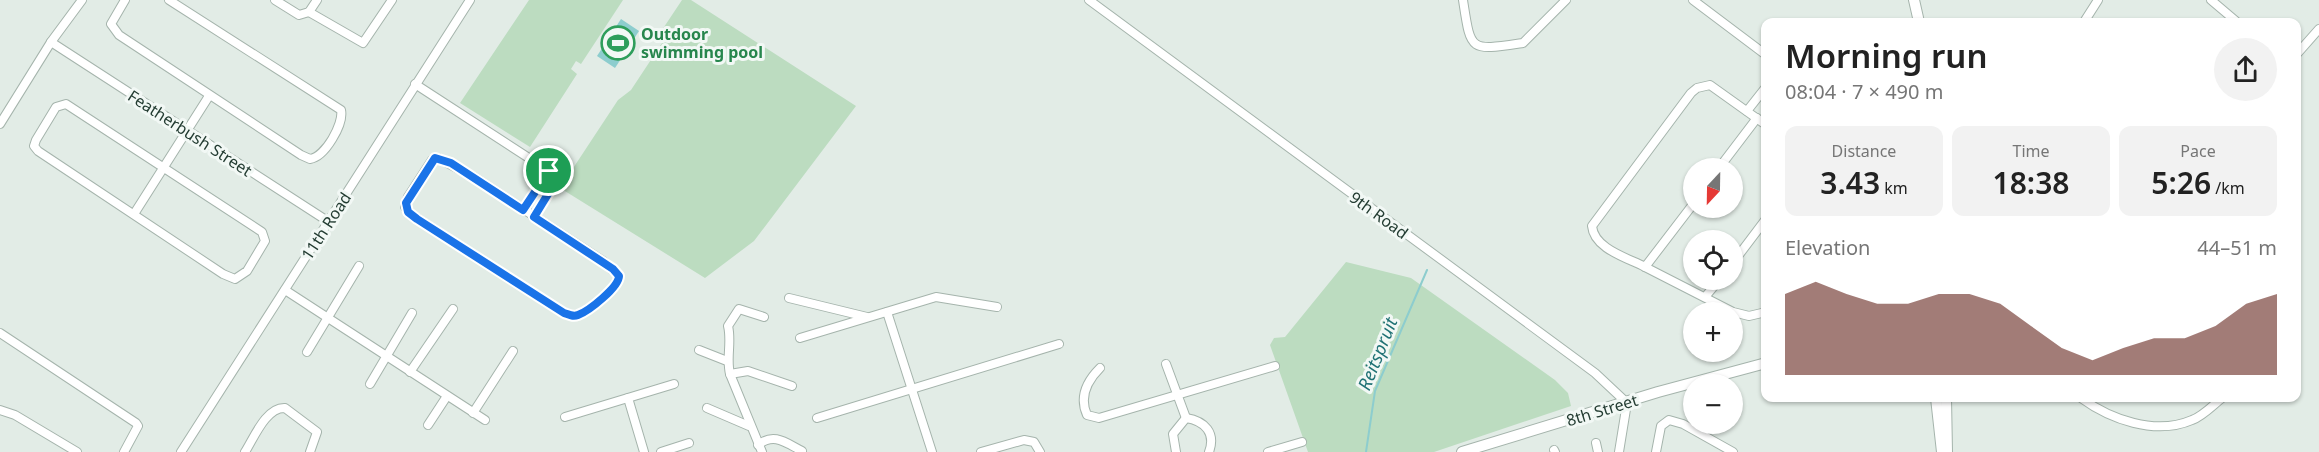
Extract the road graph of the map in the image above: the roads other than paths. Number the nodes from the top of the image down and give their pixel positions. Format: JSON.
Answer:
{"nodes":[{"id":1,"x":82,"y":0,"type":"edge"},
{"id":2,"x":125,"y":0,"type":"edge"},
{"id":3,"x":169,"y":0,"type":"edge"},
{"id":4,"x":275,"y":0,"type":"edge"},
{"id":5,"x":317,"y":0,"type":"edge"},
{"id":6,"x":392,"y":0,"type":"edge"},
{"id":7,"x":470,"y":0,"type":"edge"},
{"id":8,"x":1089,"y":0,"type":"edge"},
{"id":9,"x":1463,"y":0,"type":"edge"},
{"id":10,"x":1566,"y":0,"type":"edge"},
{"id":11,"x":1693,"y":0,"type":"edge"},
{"id":12,"x":1914,"y":0,"type":"edge"},
{"id":13,"x":2098,"y":0,"type":"edge"},
{"id":14,"x":2211,"y":0,"type":"edge"},
{"id":15,"x":2224,"y":0,"type":"edge"},
{"id":16,"x":309,"y":12,"type":"junction"},
{"id":17,"x":2231,"y":14,"type":"junction"},
{"id":18,"x":1913,"y":18,"type":"edge"},
{"id":19,"x":1918,"y":18,"type":"edge"},
{"id":20,"x":2087,"y":18,"type":"edge"},
{"id":21,"x":2234,"y":18,"type":"edge"},
{"id":22,"x":2319,"y":29,"type":"edge"},
{"id":23,"x":51,"y":42,"type":"junction"},
{"id":24,"x":2301,"y":49,"type":"edge"},
{"id":25,"x":1761,"y":51,"type":"edge"},
{"id":26,"x":415,"y":84,"type":"junction"},
{"id":27,"x":1761,"y":93,"type":"edge"},
{"id":28,"x":209,"y":96,"type":"junction"},
{"id":29,"x":1747,"y":111,"type":"junction"},
{"id":30,"x":1757,"y":118,"type":"junction"},
{"id":31,"x":1761,"y":122,"type":"edge"},
{"id":32,"x":0,"y":124,"type":"edge"},
{"id":33,"x":186,"y":132,"type":"junction"},
{"id":34,"x":1727,"y":158,"type":"edge"},
{"id":35,"x":164,"y":169,"type":"junction"},
{"id":36,"x":549,"y":171,"type":"junction"},
{"id":37,"x":523,"y":210,"type":"junction"},
{"id":38,"x":134,"y":214,"type":"junction"},
{"id":39,"x":534,"y":217,"type":"junction"},
{"id":40,"x":1683,"y":217,"type":"edge"},
{"id":41,"x":329,"y":222,"type":"junction"},
{"id":42,"x":1761,"y":226,"type":"edge"},
{"id":43,"x":1743,"y":249,"type":"edge"},
{"id":44,"x":359,"y":266,"type":"dead end"},
{"id":45,"x":1645,"y":267,"type":"junction"},
{"id":46,"x":285,"y":290,"type":"junction"},
{"id":47,"x":1711,"y":290,"type":"edge"},
{"id":48,"x":1706,"y":297,"type":"junction"},
{"id":49,"x":789,"y":298,"type":"dead end"},
{"id":50,"x":998,"y":307,"type":"dead end"},
{"id":51,"x":453,"y":309,"type":"dead end"},
{"id":52,"x":887,"y":312,"type":"junction"},
{"id":53,"x":412,"y":313,"type":"dead end"},
{"id":54,"x":1761,"y":313,"type":"edge"},
{"id":55,"x":764,"y":317,"type":"dead end"},
{"id":56,"x":327,"y":318,"type":"junction"},
{"id":57,"x":867,"y":318,"type":"junction"},
{"id":58,"x":0,"y":333,"type":"edge"},
{"id":59,"x":800,"y":338,"type":"dead end"},
{"id":60,"x":1059,"y":344,"type":"dead end"},
{"id":61,"x":699,"y":350,"type":"dead end"},
{"id":62,"x":513,"y":351,"type":"dead end"},
{"id":63,"x":307,"y":352,"type":"dead end"},
{"id":64,"x":386,"y":357,"type":"junction"},
{"id":65,"x":1761,"y":359,"type":"edge"},
{"id":66,"x":727,"y":361,"type":"junction"},
{"id":67,"x":1166,"y":364,"type":"dead end"},
{"id":68,"x":1761,"y":364,"type":"edge"},
{"id":69,"x":1275,"y":366,"type":"dead end"},
{"id":70,"x":1742,"y":367,"type":"junction"},
{"id":71,"x":1100,"y":368,"type":"dead end"},
{"id":72,"x":410,"y":372,"type":"junction"},
{"id":73,"x":730,"y":374,"type":"junction"},
{"id":74,"x":370,"y":384,"type":"dead end"},
{"id":75,"x":674,"y":384,"type":"dead end"},
{"id":76,"x":792,"y":386,"type":"dead end"},
{"id":77,"x":910,"y":388,"type":"junction"},
{"id":78,"x":1176,"y":394,"type":"junction"},
{"id":79,"x":447,"y":396,"type":"junction"},
{"id":80,"x":628,"y":398,"type":"junction"},
{"id":81,"x":1627,"y":402,"type":"junction"},
{"id":82,"x":1936,"y":402,"type":"edge"},
{"id":83,"x":1946,"y":402,"type":"edge"},
{"id":84,"x":2088,"y":402,"type":"edge"},
{"id":85,"x":2217,"y":402,"type":"edge"},
{"id":86,"x":707,"y":408,"type":"dead end"},
{"id":87,"x":0,"y":410,"type":"edge"},
{"id":88,"x":473,"y":413,"type":"junction"},
{"id":89,"x":565,"y":417,"type":"dead end"},
{"id":90,"x":817,"y":418,"type":"dead end"},
{"id":91,"x":1186,"y":418,"type":"junction"},
{"id":92,"x":485,"y":420,"type":"dead end"},
{"id":93,"x":428,"y":425,"type":"dead end"},
{"id":94,"x":749,"y":426,"type":"junction"},
{"id":95,"x":1302,"y":442,"type":"dead end"},
{"id":96,"x":689,"y":443,"type":"dead end"},
{"id":97,"x":760,"y":448,"type":"edge"},
{"id":98,"x":802,"y":451,"type":"edge"},
{"id":99,"x":77,"y":452,"type":"edge"},
{"id":100,"x":124,"y":452,"type":"edge"},
{"id":101,"x":181,"y":452,"type":"edge"},
{"id":102,"x":245,"y":452,"type":"edge"},
{"id":103,"x":310,"y":452,"type":"edge"},
{"id":104,"x":644,"y":452,"type":"edge"},
{"id":105,"x":661,"y":452,"type":"edge"},
{"id":106,"x":932,"y":452,"type":"edge"},
{"id":107,"x":981,"y":452,"type":"edge"},
{"id":108,"x":1040,"y":452,"type":"edge"},
{"id":109,"x":1176,"y":452,"type":"edge"},
{"id":110,"x":1209,"y":452,"type":"edge"},
{"id":111,"x":1268,"y":452,"type":"edge"},
{"id":112,"x":1462,"y":452,"type":"edge"},
{"id":113,"x":1619,"y":452,"type":"edge"},
{"id":114,"x":1656,"y":452,"type":"edge"},
{"id":115,"x":1733,"y":452,"type":"edge"},
{"id":116,"x":1942,"y":452,"type":"edge"},
{"id":117,"x":1947,"y":452,"type":"edge"}],
"edges":[{"from":1,"to":23,"type":"street"},
{"from":2,"to":28,"type":"street"},
{"from":3,"to":28,"type":"street"},
{"from":4,"to":16,"type":"street"},
{"from":5,"to":16,"type":"street"},
{"from":6,"to":16,"type":"street"},
{"from":7,"to":26,"type":"street","name":"11th Road"},
{"from":8,"to":81,"type":"street","name":"9th Road"},
{"from":9,"to":10,"type":"street"},
{"from":11,"to":25,"type":"street"},
{"from":12,"to":18,"type":"street"},
{"from":12,"to":19,"type":"street"},
{"from":13,"to":20,"type":"street"},
{"from":14,"to":17,"type":"street"},
{"from":15,"to":17,"type":"street"},
{"from":17,"to":21,"type":"street"},
{"from":22,"to":24,"type":"street"},
{"from":23,"to":32,"type":"street"},
{"from":23,"to":33,"type":"street","name":"Featherbush Street"},
{"from":26,"to":36,"type":"street"},
{"from":26,"to":41,"type":"street","name":"11th Road"},
{"from":27,"to":29,"type":"street"},
{"from":28,"to":33,"type":"street"},
{"from":29,"to":30,"type":"street"},
{"from":29,"to":45,"type":"street"},
{"from":30,"to":31,"type":"street"},
{"from":30,"to":34,"type":"street"},
{"from":33,"to":35,"type":"street"},
{"from":33,"to":41,"type":"street","name":"Featherbush Street"},
{"from":35,"to":38,"type":"street"},
{"from":35,"to":38,"type":"street"},
{"from":35,"to":38,"type":"street"},
{"from":36,"to":37,"type":"street"},
{"from":36,"to":39,"type":"street"},
{"from":37,"to":39,"type":"street"},
{"from":37,"to":39,"type":"street"},
{"from":40,"to":45,"type":"street"},
{"from":41,"to":46,"type":"street","name":"11th Road"},
{"from":42,"to":43,"type":"street"},
{"from":44,"to":56,"type":"street"},
{"from":45,"to":48,"type":"street"},
{"from":46,"to":56,"type":"street"},
{"from":46,"to":101,"type":"street","name":"11th Road"},
{"from":47,"to":48,"type":"street"},
{"from":48,"to":54,"type":"street"},
{"from":49,"to":57,"type":"street"},
{"from":50,"to":52,"type":"street"},
{"from":51,"to":72,"type":"street"},
{"from":52,"to":57,"type":"street"},
{"from":52,"to":77,"type":"street"},
{"from":53,"to":64,"type":"street"},
{"from":55,"to":66,"type":"street"},
{"from":56,"to":63,"type":"street"},
{"from":56,"to":64,"type":"street"},
{"from":57,"to":59,"type":"street"},
{"from":58,"to":100,"type":"street"},
{"from":60,"to":77,"type":"street"},
{"from":61,"to":66,"type":"street"},
{"from":62,"to":88,"type":"street"},
{"from":64,"to":72,"type":"street"},
{"from":64,"to":74,"type":"street"},
{"from":65,"to":70,"type":"street","name":"8th Street"},
{"from":66,"to":73,"type":"street"},
{"from":67,"to":78,"type":"street"},
{"from":68,"to":70,"type":"street","name":"8th Street"},
{"from":69,"to":78,"type":"street"},
{"from":70,"to":81,"type":"street","name":"8th Street"},
{"from":71,"to":78,"type":"street"},
{"from":72,"to":79,"type":"street"},
{"from":73,"to":76,"type":"street"},
{"from":73,"to":94,"type":"street"},
{"from":75,"to":80,"type":"street"},
{"from":77,"to":90,"type":"street"},
{"from":77,"to":106,"type":"street"},
{"from":78,"to":91,"type":"street"},
{"from":79,"to":88,"type":"street"},
{"from":79,"to":93,"type":"street"},
{"from":80,"to":89,"type":"street"},
{"from":80,"to":104,"type":"street"},
{"from":81,"to":112,"type":"street","name":"8th Street"},
{"from":81,"to":113,"type":"street"},
{"from":82,"to":116,"type":"street"},
{"from":83,"to":117,"type":"street"},
{"from":84,"to":85,"type":"street"},
{"from":86,"to":94,"type":"street"},
{"from":87,"to":99,"type":"street"},
{"from":88,"to":92,"type":"street"},
{"from":91,"to":109,"type":"street"},
{"from":91,"to":110,"type":"street"},
{"from":94,"to":97,"type":"street"},
{"from":95,"to":111,"type":"street"},
{"from":96,"to":105,"type":"street"},
{"from":97,"to":98,"type":"street"},
{"from":102,"to":103,"type":"street"},
{"from":107,"to":108,"type":"street"},
{"from":114,"to":115,"type":"street"}]}
